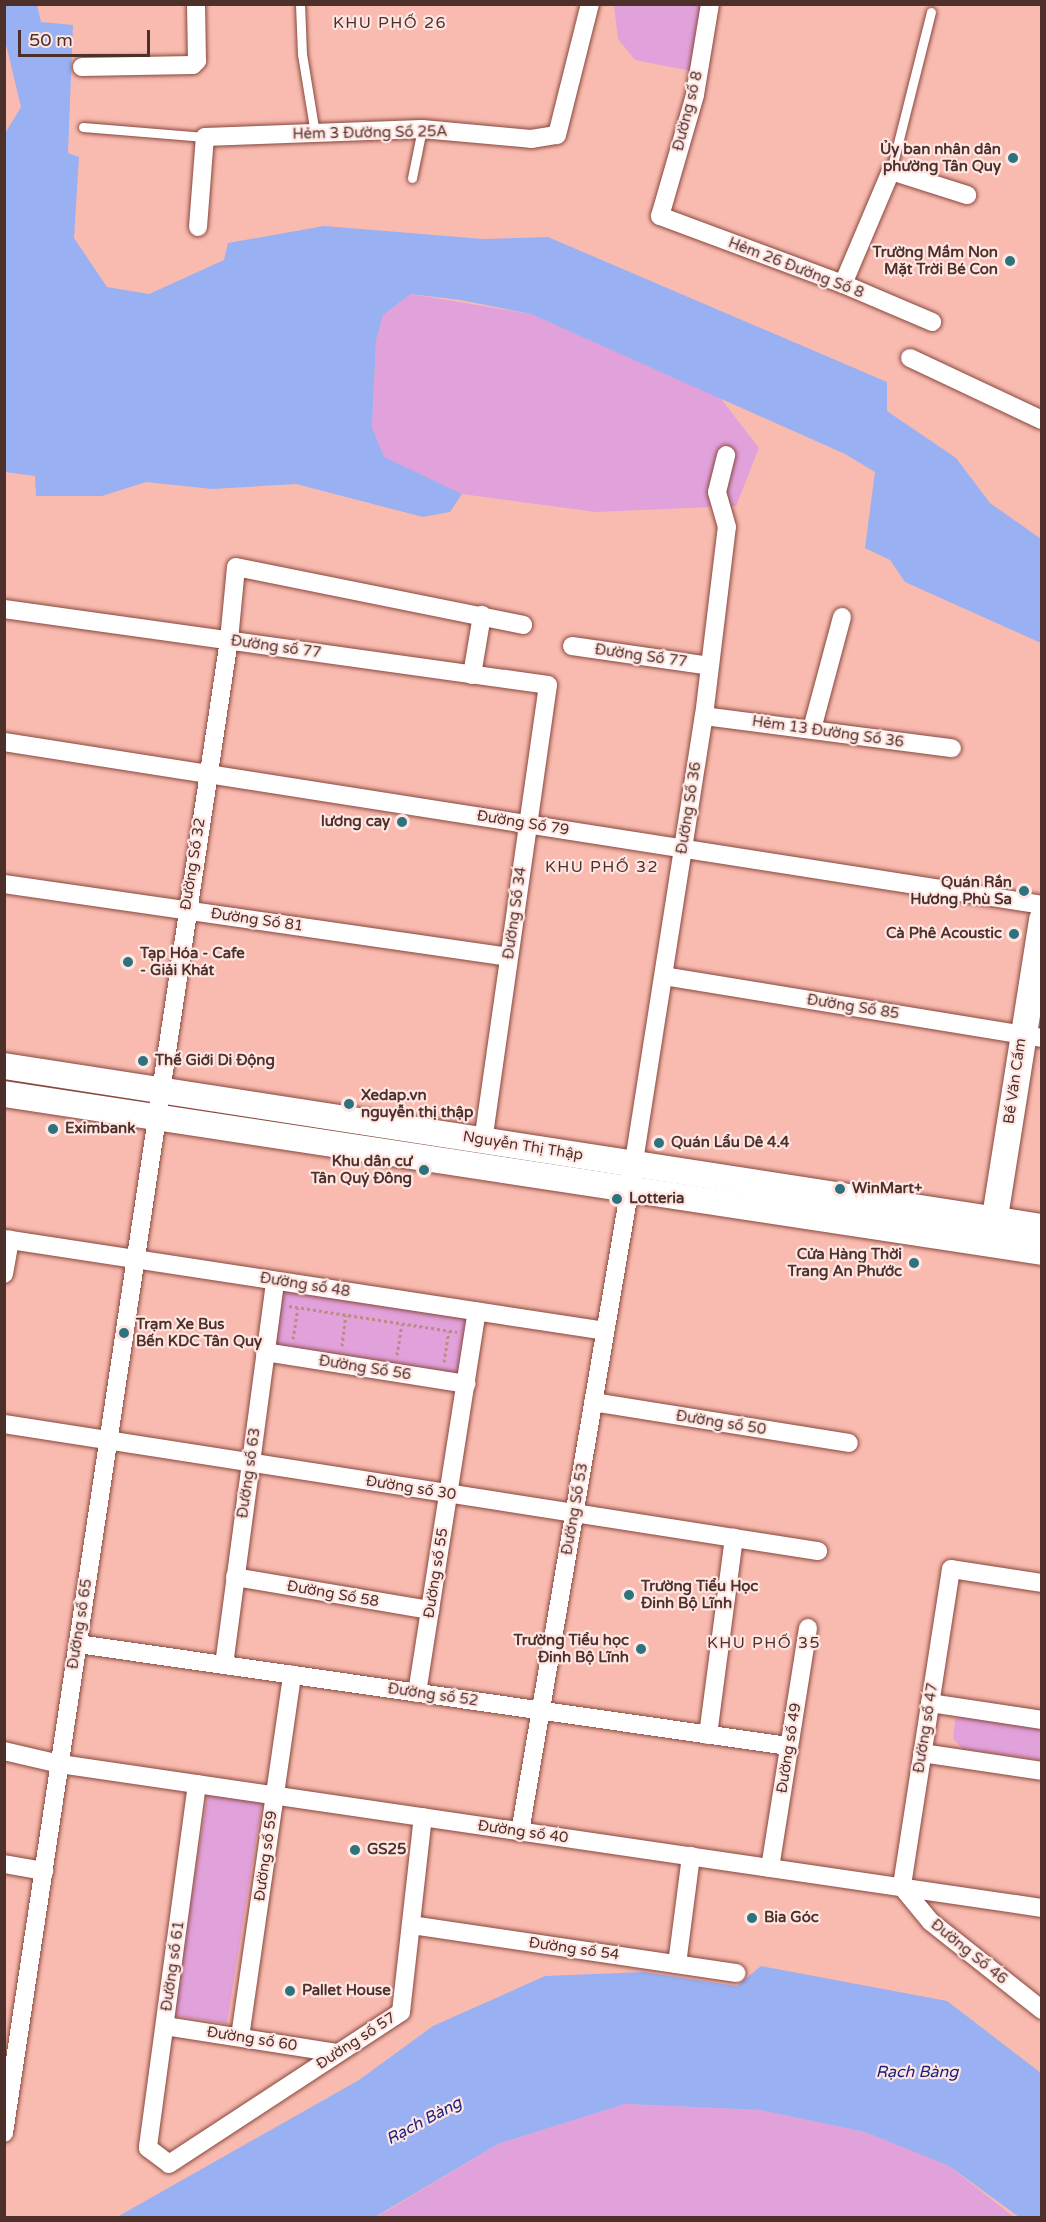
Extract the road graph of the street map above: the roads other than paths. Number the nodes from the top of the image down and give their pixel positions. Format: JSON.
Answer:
{"nodes":[{"id":1,"x":196,"y":4,"type":"edge"},
{"id":2,"x":300,"y":4,"type":"edge"},
{"id":3,"x":590,"y":4,"type":"edge"},
{"id":4,"x":710,"y":4,"type":"edge"},
{"id":5,"x":931,"y":12,"type":"dead end"},
{"id":6,"x":82,"y":67,"type":"dead end"},
{"id":7,"x":83,"y":127,"type":"dead end"},
{"id":8,"x":422,"y":129,"type":"junction"},
{"id":9,"x":315,"y":133,"type":"junction"},
{"id":10,"x":205,"y":137,"type":"junction"},
{"id":11,"x":891,"y":171,"type":"junction"},
{"id":12,"x":412,"y":178,"type":"dead end"},
{"id":13,"x":967,"y":195,"type":"dead end"},
{"id":14,"x":660,"y":216,"type":"joint"},
{"id":15,"x":198,"y":227,"type":"dead end"},
{"id":16,"x":843,"y":284,"type":"junction"},
{"id":17,"x":932,"y":322,"type":"dead end"},
{"id":18,"x":910,"y":358,"type":"dead end"},
{"id":19,"x":1041,"y":420,"type":"edge"},
{"id":20,"x":726,"y":455,"type":"dead end"},
{"id":21,"x":4,"y":609,"type":"edge"},
{"id":22,"x":482,"y":615,"type":"junction"},
{"id":23,"x":842,"y":617,"type":"dead end"},
{"id":24,"x":523,"y":625,"type":"dead end"},
{"id":25,"x":229,"y":640,"type":"junction"},
{"id":26,"x":572,"y":646,"type":"dead end"},
{"id":27,"x":710,"y":666,"type":"junction"},
{"id":28,"x":472,"y":675,"type":"junction"},
{"id":29,"x":548,"y":685,"type":"joint"},
{"id":30,"x":704,"y":716,"type":"junction"},
{"id":31,"x":812,"y":729,"type":"junction"},
{"id":32,"x":4,"y":742,"type":"edge"},
{"id":33,"x":952,"y":748,"type":"dead end"},
{"id":34,"x":207,"y":773,"type":"junction"},
{"id":35,"x":528,"y":824,"type":"junction"},
{"id":36,"x":682,"y":848,"type":"junction"},
{"id":37,"x":4,"y":884,"type":"edge"},
{"id":38,"x":1041,"y":905,"type":"edge"},
{"id":39,"x":186,"y":910,"type":"junction"},
{"id":40,"x":1041,"y":919,"type":"edge"},
{"id":41,"x":509,"y":957,"type":"junction"},
{"id":42,"x":664,"y":976,"type":"junction"},
{"id":43,"x":1032,"y":1037,"type":"edge"},
{"id":44,"x":4,"y":1066,"type":"edge"},
{"id":45,"x":161,"y":1089,"type":"junction"},
{"id":46,"x":4,"y":1094,"type":"edge"},
{"id":47,"x":156,"y":1116,"type":"junction"},
{"id":48,"x":483,"y":1140,"type":"junction"},
{"id":49,"x":632,"y":1174,"type":"junction"},
{"id":50,"x":993,"y":1232,"type":"junction"},
{"id":51,"x":7,"y":1240,"type":"edge"},
{"id":52,"x":1040,"y":1249,"type":"edge"},
{"id":53,"x":135,"y":1259,"type":"junction"},
{"id":54,"x":4,"y":1274,"type":"edge"},
{"id":55,"x":275,"y":1281,"type":"junction"},
{"id":56,"x":477,"y":1311,"type":"junction"},
{"id":57,"x":606,"y":1331,"type":"junction"},
{"id":58,"x":265,"y":1352,"type":"junction"},
{"id":59,"x":466,"y":1384,"type":"junction"},
{"id":60,"x":593,"y":1402,"type":"junction"},
{"id":61,"x":4,"y":1424,"type":"edge"},
{"id":62,"x":108,"y":1440,"type":"junction"},
{"id":63,"x":849,"y":1443,"type":"dead end"},
{"id":64,"x":251,"y":1462,"type":"junction"},
{"id":65,"x":448,"y":1495,"type":"junction"},
{"id":66,"x":574,"y":1514,"type":"junction"},
{"id":67,"x":734,"y":1538,"type":"junction"},
{"id":68,"x":818,"y":1551,"type":"dead end"},
{"id":69,"x":235,"y":1577,"type":"junction"},
{"id":70,"x":1041,"y":1583,"type":"edge"},
{"id":71,"x":430,"y":1610,"type":"junction"},
{"id":72,"x":808,"y":1628,"type":"dead end"},
{"id":73,"x":78,"y":1644,"type":"junction"},
{"id":74,"x":224,"y":1665,"type":"junction"},
{"id":75,"x":292,"y":1675,"type":"junction"},
{"id":76,"x":417,"y":1693,"type":"junction"},
{"id":77,"x":930,"y":1703,"type":"junction"},
{"id":78,"x":541,"y":1711,"type":"junction"},
{"id":79,"x":1041,"y":1720,"type":"edge"},
{"id":80,"x":708,"y":1735,"type":"junction"},
{"id":81,"x":789,"y":1746,"type":"junction"},
{"id":82,"x":4,"y":1751,"type":"edge"},
{"id":83,"x":922,"y":1753,"type":"junction"},
{"id":84,"x":60,"y":1764,"type":"junction"},
{"id":85,"x":1041,"y":1771,"type":"edge"},
{"id":86,"x":197,"y":1784,"type":"junction"},
{"id":87,"x":275,"y":1795,"type":"junction"},
{"id":88,"x":423,"y":1817,"type":"junction"},
{"id":89,"x":520,"y":1832,"type":"junction"},
{"id":90,"x":691,"y":1857,"type":"junction"},
{"id":91,"x":4,"y":1864,"type":"edge"},
{"id":92,"x":770,"y":1868,"type":"junction"},
{"id":93,"x":44,"y":1871,"type":"junction"},
{"id":94,"x":902,"y":1887,"type":"junction"},
{"id":95,"x":1041,"y":1908,"type":"edge"},
{"id":96,"x":411,"y":1925,"type":"junction"},
{"id":97,"x":677,"y":1964,"type":"junction"},
{"id":98,"x":736,"y":1973,"type":"dead end"},
{"id":99,"x":1041,"y":2010,"type":"edge"},
{"id":100,"x":165,"y":2026,"type":"junction"},
{"id":101,"x":240,"y":2037,"type":"junction"},
{"id":102,"x":338,"y":2053,"type":"junction"},
{"id":103,"x":5,"y":2125,"type":"edge"},
{"id":104,"x":148,"y":2148,"type":"joint"}],
"edges":[{"from":1,"to":6,"type":"street"},
{"from":2,"to":9,"type":"lane"},
{"from":3,"to":8,"type":"street","name":"Hẻm 3 Đường Số 25A"},
{"from":4,"to":14,"type":"street","name":"Đường số 8"},
{"from":5,"to":11,"type":"lane"},
{"from":7,"to":10,"type":"lane","name":"Hẻm 3 Đường Số 25A"},
{"from":8,"to":9,"type":"street","name":"Hẻm 3 Đường Số 25A"},
{"from":8,"to":12,"type":"lane"},
{"from":9,"to":10,"type":"street","name":"Hẻm 3 Đường Số 25A"},
{"from":10,"to":15,"type":"street"},
{"from":11,"to":13,"type":"street"},
{"from":11,"to":16,"type":"street"},
{"from":14,"to":16,"type":"street","name":"Hẻm 26 Đường Số 8"},
{"from":16,"to":17,"type":"street","name":"Hẻm 26 Đường Số 8"},
{"from":18,"to":19,"type":"street"},
{"from":20,"to":27,"type":"street","name":"Đường Số 36"},
{"from":21,"to":25,"type":"street","name":"Đường số 77"},
{"from":22,"to":24,"type":"street"},
{"from":22,"to":25,"type":"street","name":"Đường Số 32"},
{"from":22,"to":28,"type":"street"},
{"from":23,"to":31,"type":"street"},
{"from":25,"to":28,"type":"street","name":"Đường số 77"},
{"from":25,"to":34,"type":"street","name":"Đường Số 32"},
{"from":26,"to":27,"type":"street","name":"Đường Số 77"},
{"from":27,"to":30,"type":"street","name":"Đường Số 36"},
{"from":28,"to":29,"type":"street","name":"Đường số 77"},
{"from":29,"to":35,"type":"street","name":"Đường Số 34"},
{"from":30,"to":31,"type":"street","name":"Hẻm 13 Đường Số 36"},
{"from":30,"to":36,"type":"street","name":"Đường Số 36"},
{"from":31,"to":33,"type":"street","name":"Hẻm 13 Đường Số 36"},
{"from":32,"to":34,"type":"street","name":"Đường Số 79"},
{"from":34,"to":35,"type":"street","name":"Đường Số 79"},
{"from":34,"to":39,"type":"street","name":"Đường Số 32"},
{"from":35,"to":36,"type":"street","name":"Đường Số 79"},
{"from":35,"to":41,"type":"street","name":"Đường Số 34"},
{"from":36,"to":38,"type":"street","name":"Đường Số 79"},
{"from":36,"to":42,"type":"street","name":"Đường Số 36"},
{"from":37,"to":39,"type":"street","name":"Đường Số 81"},
{"from":39,"to":41,"type":"street","name":"Đường Số 81"},
{"from":39,"to":45,"type":"street","name":"Đường Số 32"},
{"from":40,"to":43,"type":"main road","name":"Bế Văn Cấm"},
{"from":41,"to":48,"type":"street","name":"Đường Số 34"},
{"from":42,"to":43,"type":"street","name":"Đường Số 85"},
{"from":42,"to":49,"type":"street","name":"Đường Số 36"},
{"from":43,"to":50,"type":"main road","name":"Bế Văn Cấm"},
{"from":44,"to":45,"type":"main road","name":"Nguyễn Thị Thập"},
{"from":45,"to":47,"type":"street","name":"Đường Số 32"},
{"from":45,"to":48,"type":"main road","name":"Nguyễn Thị Thập"},
{"from":46,"to":47,"type":"main road","name":"Nguyễn Thị Thập"},
{"from":47,"to":49,"type":"main road","name":"Nguyễn Thị Thập"},
{"from":47,"to":53,"type":"street","name":"Đường số 65"},
{"from":48,"to":49,"type":"main road","name":"Nguyễn Thị Thập"},
{"from":49,"to":50,"type":"main road","name":"Nguyễn Thị Thập"},
{"from":49,"to":57,"type":"street","name":"Đường Số 53"},
{"from":50,"to":52,"type":"main road","name":"Nguyễn Thị Thập"},
{"from":51,"to":53,"type":"street","name":"Đường số 48"},
{"from":51,"to":54,"type":"street"},
{"from":53,"to":55,"type":"street","name":"Đường số 48"},
{"from":53,"to":62,"type":"street","name":"Đường số 65"},
{"from":55,"to":56,"type":"street","name":"Đường số 48"},
{"from":55,"to":58,"type":"street","name":"Đường số 63"},
{"from":56,"to":57,"type":"street","name":"Đường số 48"},
{"from":56,"to":59,"type":"street","name":"Đường số 55"},
{"from":57,"to":60,"type":"street","name":"Đường Số 53"},
{"from":58,"to":59,"type":"street","name":"Đường Số 56"},
{"from":58,"to":64,"type":"street","name":"Đường số 63"},
{"from":59,"to":65,"type":"street","name":"Đường số 55"},
{"from":60,"to":63,"type":"street","name":"Đường số 50"},
{"from":60,"to":66,"type":"street","name":"Đường Số 53"},
{"from":61,"to":62,"type":"street","name":"Đường số 30"},
{"from":62,"to":64,"type":"street","name":"Đường số 30"},
{"from":62,"to":73,"type":"street","name":"Đường số 65"},
{"from":64,"to":65,"type":"street","name":"Đường số 30"},
{"from":64,"to":69,"type":"street","name":"Đường số 63"},
{"from":65,"to":66,"type":"street","name":"Đường số 30"},
{"from":65,"to":71,"type":"street","name":"Đường số 55"},
{"from":66,"to":67,"type":"street","name":"Đường số 30"},
{"from":66,"to":78,"type":"street","name":"Đường Số 53"},
{"from":67,"to":68,"type":"street","name":"Đường số 30"},
{"from":67,"to":80,"type":"street"},
{"from":69,"to":71,"type":"street","name":"Đường Số 58"},
{"from":69,"to":74,"type":"street","name":"Đường số 63"},
{"from":70,"to":77,"type":"street","name":"Đường số 47"},
{"from":71,"to":76,"type":"street","name":"Đường số 55"},
{"from":72,"to":81,"type":"street","name":"Đường số 49"},
{"from":73,"to":74,"type":"street","name":"Đường số 52"},
{"from":73,"to":84,"type":"street","name":"Đường số 65"},
{"from":74,"to":75,"type":"street","name":"Đường số 52"},
{"from":75,"to":76,"type":"street","name":"Đường số 52"},
{"from":75,"to":87,"type":"street","name":"Đường số 59"},
{"from":76,"to":78,"type":"street","name":"Đường số 52"},
{"from":77,"to":79,"type":"street"},
{"from":77,"to":83,"type":"street","name":"Đường số 47"},
{"from":78,"to":80,"type":"street","name":"Đường số 52"},
{"from":78,"to":89,"type":"street","name":"Đường Số 53"},
{"from":80,"to":81,"type":"street","name":"Đường số 52"},
{"from":81,"to":92,"type":"street","name":"Đường số 49"},
{"from":82,"to":84,"type":"street","name":"Đường số 40"},
{"from":83,"to":85,"type":"street"},
{"from":83,"to":94,"type":"street","name":"Đường số 47"},
{"from":84,"to":86,"type":"street","name":"Đường số 40"},
{"from":84,"to":93,"type":"street","name":"Đường số 65"},
{"from":86,"to":87,"type":"street","name":"Đường số 40"},
{"from":86,"to":100,"type":"street","name":"Đường số 61"},
{"from":87,"to":88,"type":"street","name":"Đường số 40"},
{"from":87,"to":101,"type":"street","name":"Đường số 59"},
{"from":88,"to":89,"type":"street","name":"Đường số 40"},
{"from":88,"to":96,"type":"street","name":"Đường số 57"},
{"from":89,"to":90,"type":"street","name":"Đường số 40"},
{"from":90,"to":92,"type":"street","name":"Đường số 40"},
{"from":90,"to":97,"type":"street"},
{"from":91,"to":93,"type":"street"},
{"from":92,"to":94,"type":"street","name":"Đường số 40"},
{"from":93,"to":103,"type":"street","name":"Đường số 65"},
{"from":94,"to":95,"type":"street","name":"Đường số 40"},
{"from":94,"to":99,"type":"street","name":"Đường Số 46"},
{"from":96,"to":97,"type":"street","name":"Đường số 54"},
{"from":96,"to":102,"type":"street","name":"Đường số 57"},
{"from":97,"to":98,"type":"street","name":"Đường số 54"},
{"from":100,"to":101,"type":"street","name":"Đường số 60"},
{"from":100,"to":104,"type":"street","name":"Đường số 61"},
{"from":101,"to":102,"type":"street","name":"Đường số 60"},
{"from":102,"to":104,"type":"street","name":"Đường số 57"}]}
